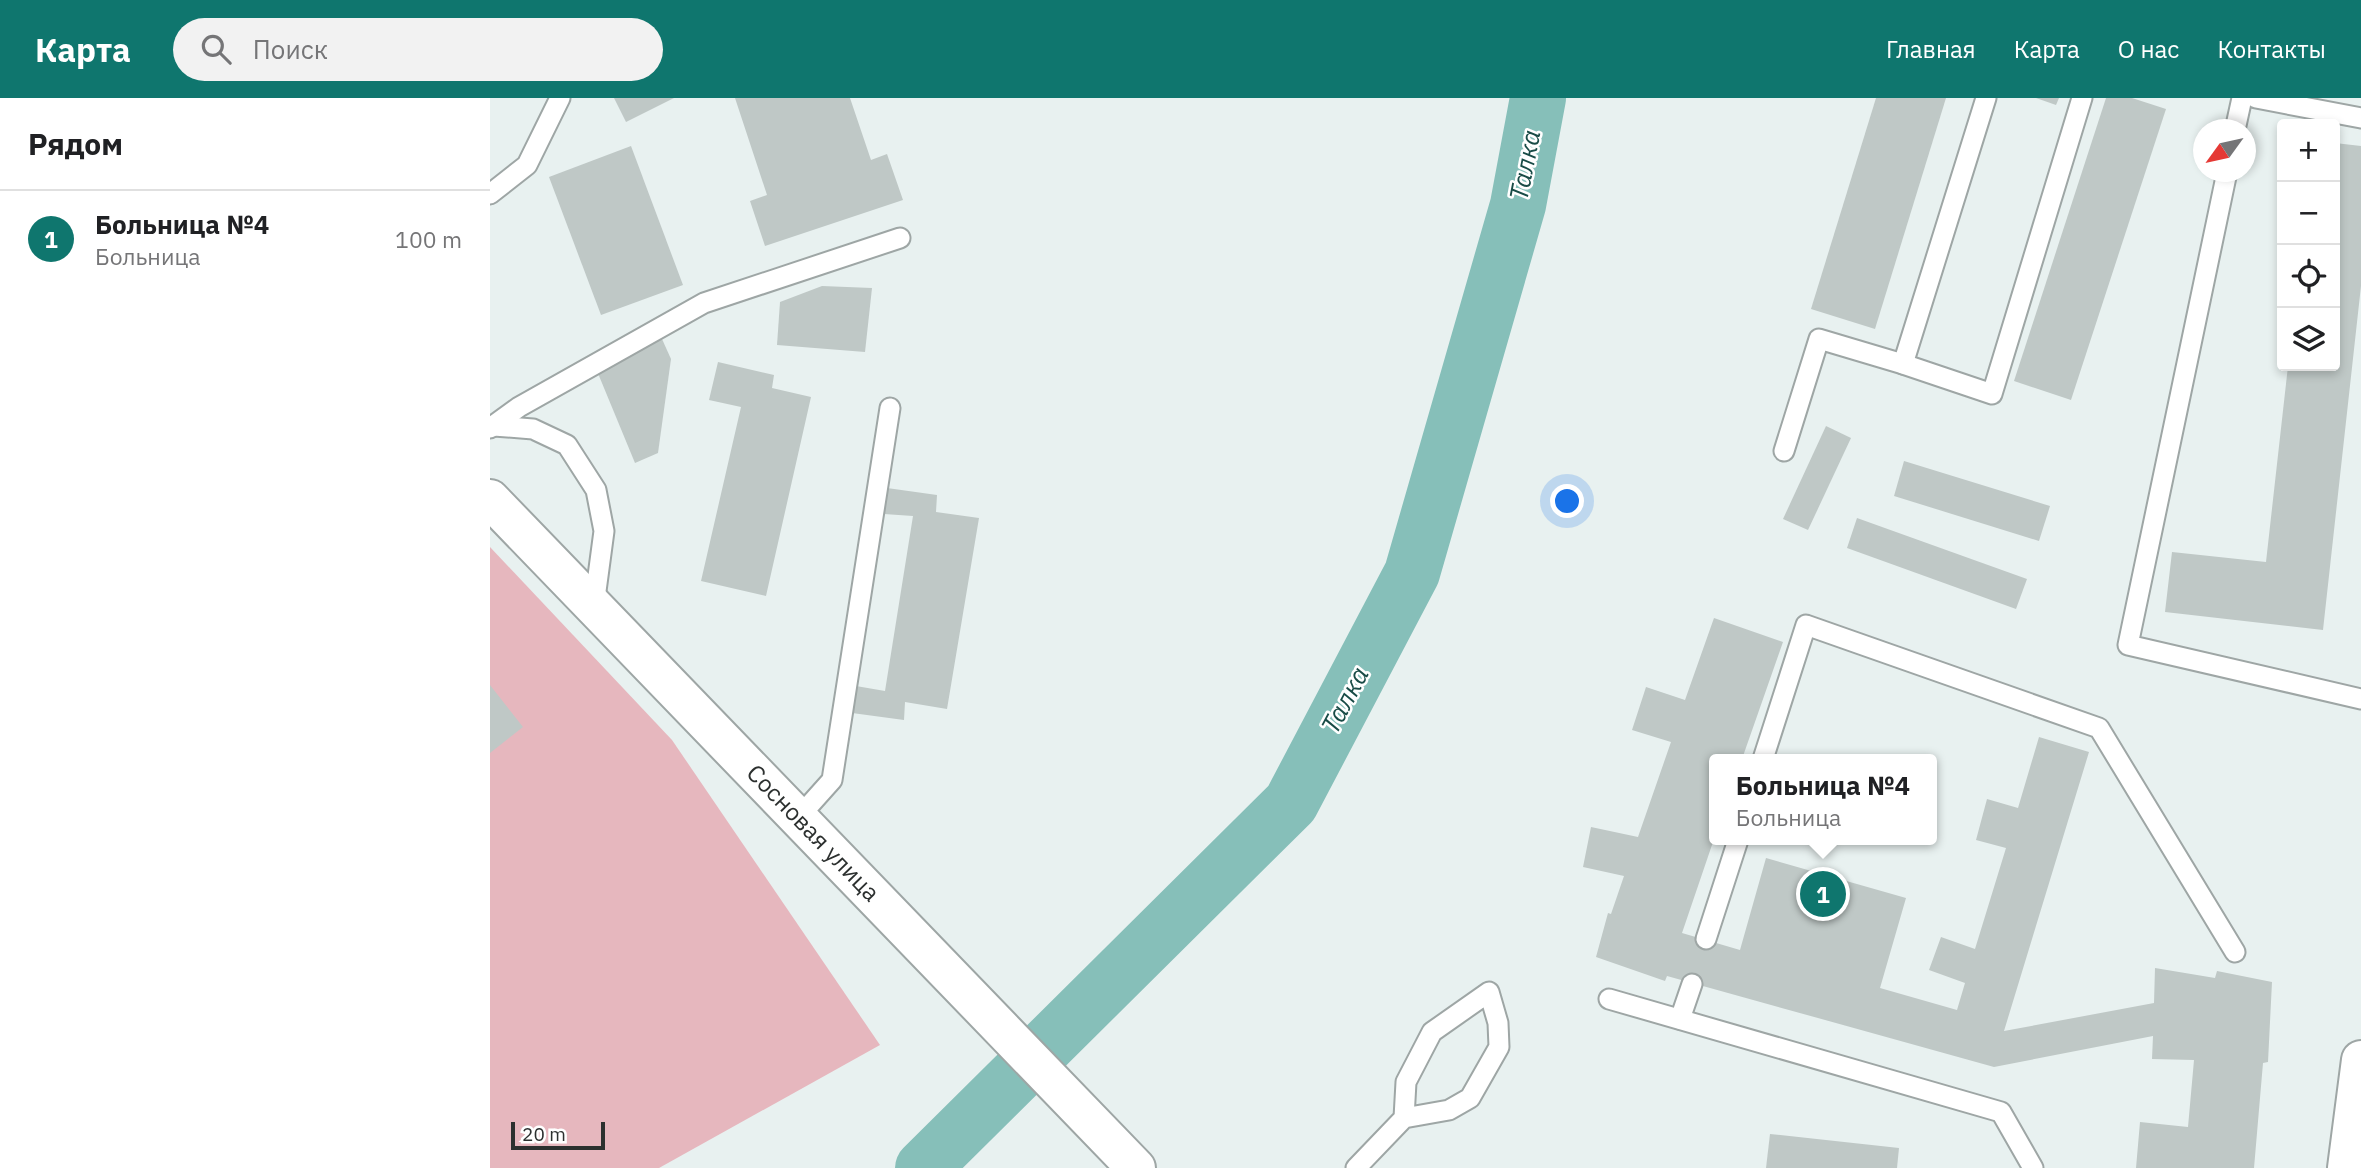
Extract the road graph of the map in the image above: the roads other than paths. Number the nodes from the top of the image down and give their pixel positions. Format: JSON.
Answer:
{"nodes":[{"id":1,"x":560,"y":98,"type":"edge"},
{"id":2,"x":1986,"y":98,"type":"edge"},
{"id":3,"x":2082,"y":98,"type":"edge"},
{"id":4,"x":2242,"y":98,"type":"edge"},
{"id":5,"x":2256,"y":98,"type":"edge"},
{"id":6,"x":2361,"y":118,"type":"edge"},
{"id":7,"x":2237,"y":119,"type":"edge"},
{"id":8,"x":2225,"y":182,"type":"edge"},
{"id":9,"x":490,"y":194,"type":"edge"},
{"id":10,"x":900,"y":238,"type":"dead end"},
{"id":11,"x":1903,"y":364,"type":"junction"},
{"id":12,"x":890,"y":408,"type":"dead end"},
{"id":13,"x":492,"y":427,"type":"edge"},
{"id":14,"x":1784,"y":451,"type":"dead end"},
{"id":15,"x":490,"y":499,"type":"edge"},
{"id":16,"x":594,"y":606,"type":"junction"},
{"id":17,"x":2361,"y":699,"type":"edge"},
{"id":18,"x":1765,"y":754,"type":"edge"},
{"id":19,"x":798,"y":818,"type":"junction"},
{"id":20,"x":1736,"y":845,"type":"edge"},
{"id":21,"x":1706,"y":939,"type":"dead end"},
{"id":22,"x":2235,"y":952,"type":"dead end"},
{"id":23,"x":1692,"y":984,"type":"dead end"},
{"id":24,"x":1609,"y":999,"type":"dead end"},
{"id":25,"x":1680,"y":1019,"type":"junction"},
{"id":26,"x":2361,"y":1060,"type":"edge"},
{"id":27,"x":1404,"y":1118,"type":"junction"},
{"id":28,"x":1136,"y":1168,"type":"edge"},
{"id":29,"x":1356,"y":1168,"type":"edge"},
{"id":30,"x":2033,"y":1168,"type":"edge"},
{"id":31,"x":2347,"y":1168,"type":"edge"}],
"edges":[{"from":1,"to":9,"type":"lane"},
{"from":2,"to":11,"type":"lane"},
{"from":3,"to":11,"type":"lane"},
{"from":4,"to":7,"type":"lane"},
{"from":5,"to":6,"type":"lane"},
{"from":8,"to":17,"type":"lane"},
{"from":10,"to":13,"type":"lane"},
{"from":11,"to":14,"type":"lane"},
{"from":12,"to":19,"type":"lane"},
{"from":13,"to":16,"type":"lane"},
{"from":15,"to":16,"type":"street","name":"Сосновая улица"},
{"from":16,"to":19,"type":"street","name":"Сосновая улица"},
{"from":18,"to":22,"type":"lane"},
{"from":19,"to":28,"type":"street","name":"Сосновая улица"},
{"from":20,"to":21,"type":"lane"},
{"from":23,"to":25,"type":"lane"},
{"from":24,"to":25,"type":"lane"},
{"from":25,"to":30,"type":"lane"},
{"from":26,"to":31,"type":"street"},
{"from":27,"to":27,"type":"lane"},
{"from":27,"to":29,"type":"lane"}]}
